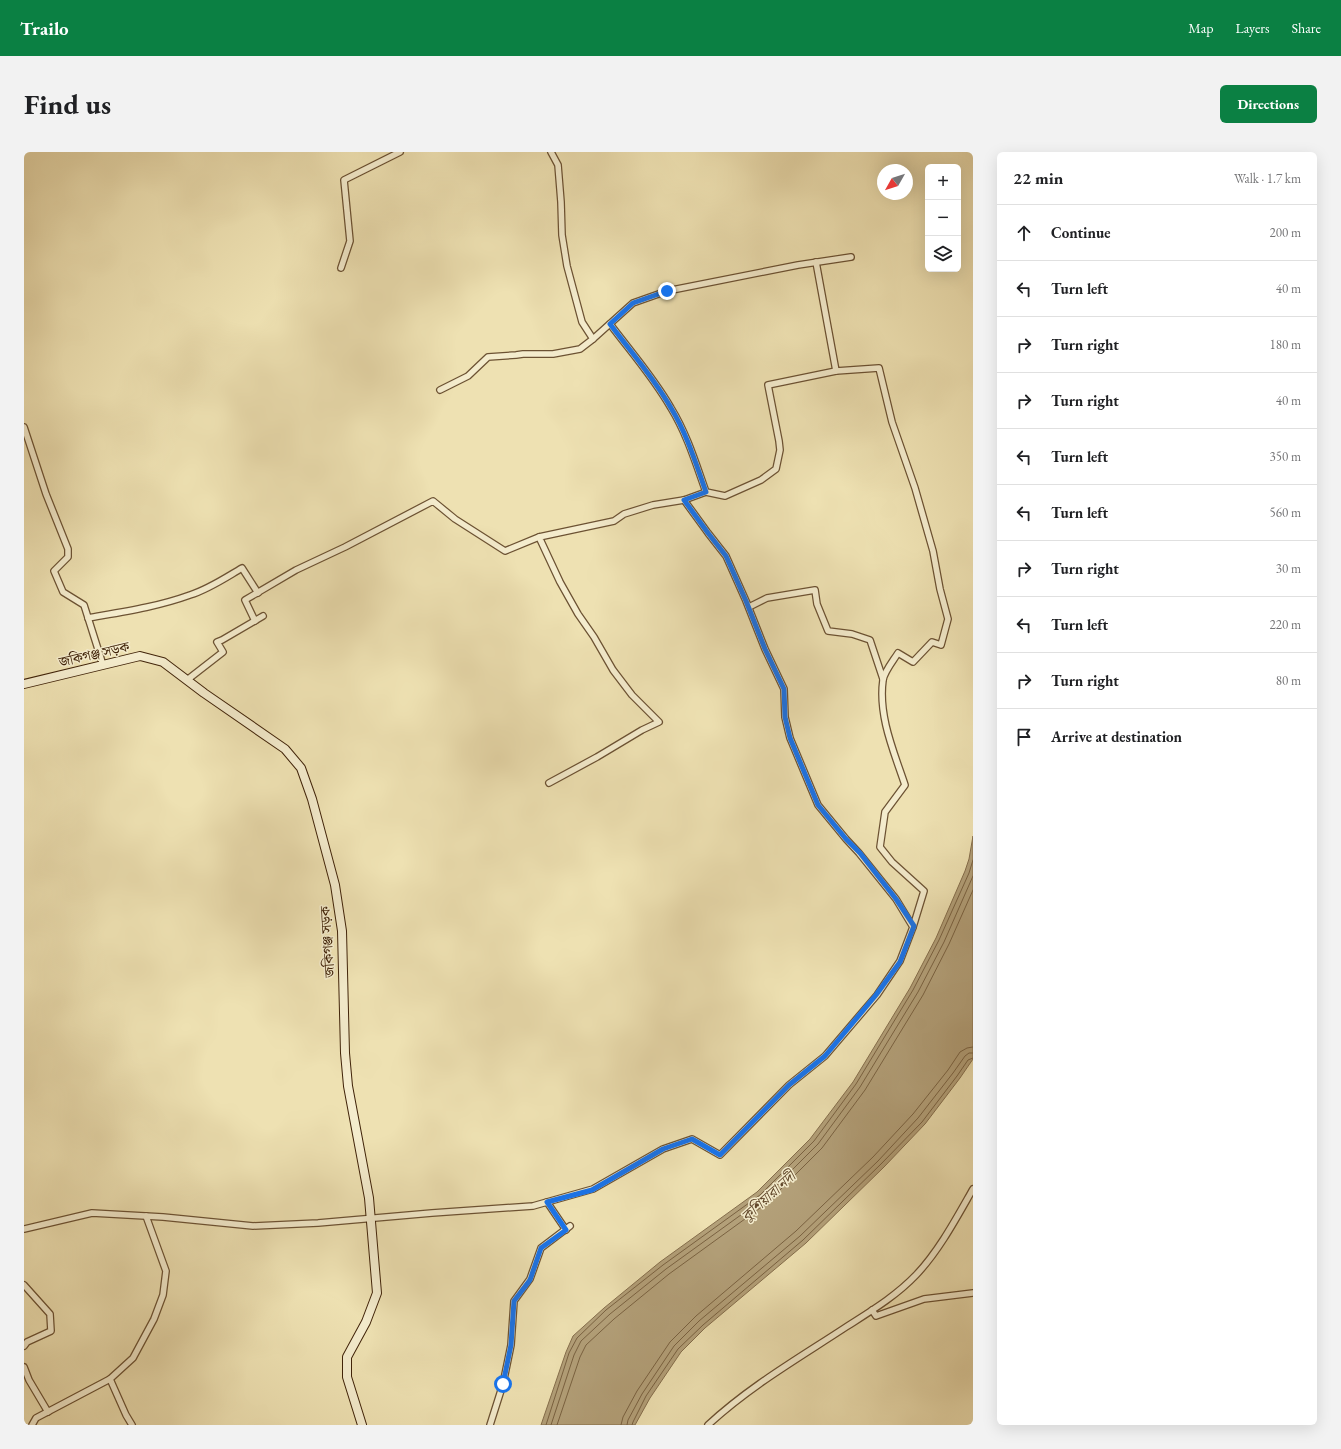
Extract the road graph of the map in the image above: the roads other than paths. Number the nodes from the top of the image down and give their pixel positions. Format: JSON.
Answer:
{"nodes":[{"id":1,"x":400,"y":152,"type":"edge"},
{"id":2,"x":551,"y":152,"type":"edge"},
{"id":3,"x":851,"y":257,"type":"dead end"},
{"id":4,"x":816,"y":262,"type":"junction"},
{"id":5,"x":341,"y":268,"type":"dead end"},
{"id":6,"x":610,"y":324,"type":"junction"},
{"id":7,"x":593,"y":339,"type":"junction"},
{"id":8,"x":836,"y":372,"type":"junction"},
{"id":9,"x":440,"y":390,"type":"dead end"},
{"id":10,"x":24,"y":427,"type":"edge"},
{"id":11,"x":706,"y":492,"type":"junction"},
{"id":12,"x":684,"y":500,"type":"junction"},
{"id":13,"x":539,"y":537,"type":"junction"},
{"id":14,"x":258,"y":593,"type":"junction"},
{"id":15,"x":749,"y":608,"type":"junction"},
{"id":16,"x":263,"y":616,"type":"dead end"},
{"id":17,"x":88,"y":618,"type":"junction"},
{"id":18,"x":255,"y":621,"type":"junction"},
{"id":19,"x":103,"y":665,"type":"junction"},
{"id":20,"x":883,"y":679,"type":"junction"},
{"id":21,"x":187,"y":680,"type":"junction"},
{"id":22,"x":24,"y":684,"type":"edge"},
{"id":23,"x":549,"y":783,"type":"dead end"},
{"id":24,"x":914,"y":926,"type":"junction"},
{"id":25,"x":973,"y":1189,"type":"edge"},
{"id":26,"x":547,"y":1202,"type":"junction"},
{"id":27,"x":146,"y":1216,"type":"junction"},
{"id":28,"x":371,"y":1220,"type":"junction"},
{"id":29,"x":24,"y":1229,"type":"edge"},
{"id":30,"x":24,"y":1285,"type":"edge"},
{"id":31,"x":973,"y":1293,"type":"edge"},
{"id":32,"x":872,"y":1310,"type":"junction"},
{"id":33,"x":24,"y":1346,"type":"edge"},
{"id":34,"x":24,"y":1367,"type":"edge"},
{"id":35,"x":110,"y":1379,"type":"junction"},
{"id":36,"x":48,"y":1412,"type":"junction"},
{"id":37,"x":32,"y":1425,"type":"edge"},
{"id":38,"x":132,"y":1425,"type":"edge"},
{"id":39,"x":362,"y":1425,"type":"edge"},
{"id":40,"x":490,"y":1425,"type":"edge"},
{"id":41,"x":708,"y":1425,"type":"edge"}],
"edges":[{"from":1,"to":5,"type":"street"},
{"from":2,"to":7,"type":"street"},
{"from":3,"to":4,"type":"street"},
{"from":4,"to":6,"type":"street"},
{"from":4,"to":8,"type":"street"},
{"from":6,"to":7,"type":"street"},
{"from":6,"to":11,"type":"street"},
{"from":7,"to":9,"type":"street"},
{"from":8,"to":11,"type":"street"},
{"from":8,"to":20,"type":"street"},
{"from":10,"to":17,"type":"street"},
{"from":11,"to":12,"type":"street"},
{"from":12,"to":13,"type":"street"},
{"from":12,"to":15,"type":"street"},
{"from":13,"to":14,"type":"street"},
{"from":13,"to":23,"type":"street"},
{"from":14,"to":17,"type":"street"},
{"from":14,"to":18,"type":"street"},
{"from":15,"to":20,"type":"street"},
{"from":15,"to":24,"type":"street"},
{"from":16,"to":18,"type":"street"},
{"from":17,"to":19,"type":"street"},
{"from":18,"to":21,"type":"street"},
{"from":19,"to":21,"type":"main road","name":"জকিগঞ্জ সড়ক"},
{"from":19,"to":22,"type":"main road","name":"জকিগঞ্জ সড়ক"},
{"from":20,"to":24,"type":"street"},
{"from":21,"to":28,"type":"main road","name":"জকিগঞ্জ সড়ক"},
{"from":24,"to":26,"type":"street"},
{"from":25,"to":32,"type":"street"},
{"from":26,"to":28,"type":"street"},
{"from":26,"to":40,"type":"street"},
{"from":27,"to":28,"type":"street"},
{"from":27,"to":29,"type":"street"},
{"from":27,"to":35,"type":"street"},
{"from":28,"to":39,"type":"main road","name":"জকিগঞ্জ সড়ক"},
{"from":30,"to":33,"type":"street"},
{"from":31,"to":32,"type":"street"},
{"from":32,"to":41,"type":"street"},
{"from":34,"to":36,"type":"street"},
{"from":35,"to":36,"type":"street"},
{"from":35,"to":38,"type":"street"},
{"from":36,"to":37,"type":"street"}]}
